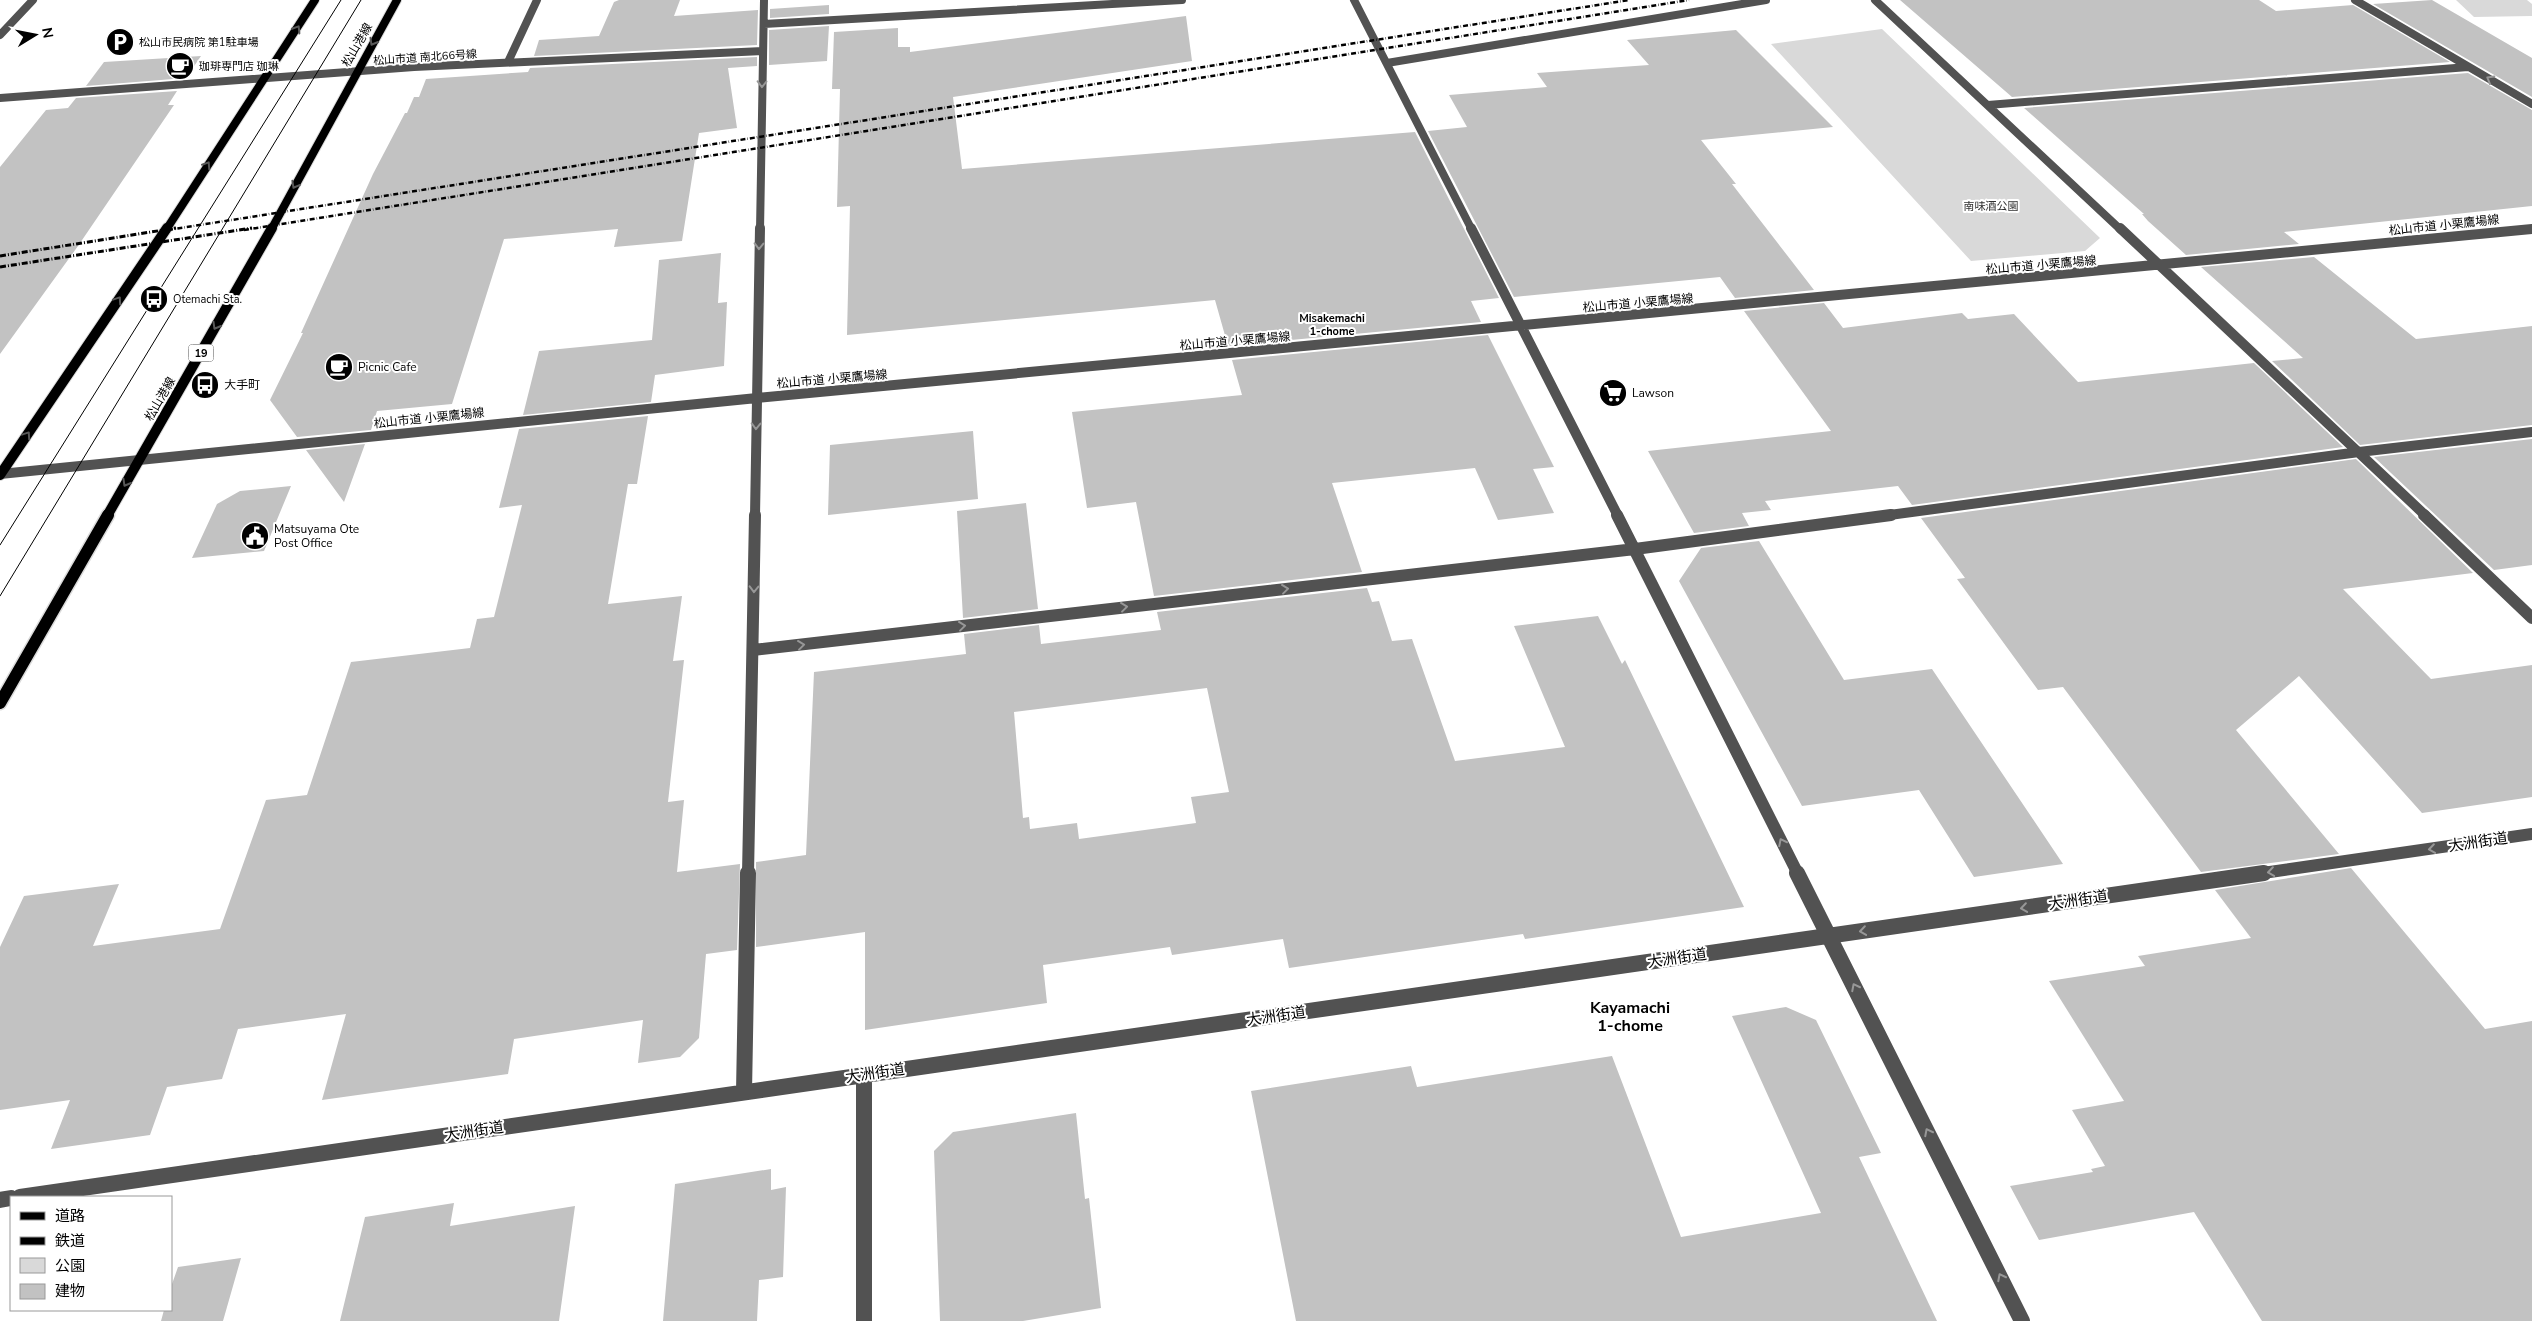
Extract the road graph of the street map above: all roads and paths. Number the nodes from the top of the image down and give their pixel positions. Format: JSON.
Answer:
{"nodes":[{"id":1,"x":33,"y":0,"type":"edge"},
{"id":2,"x":315,"y":0,"type":"edge"},
{"id":3,"x":398,"y":0,"type":"edge"},
{"id":4,"x":537,"y":0,"type":"edge"},
{"id":5,"x":764,"y":0,"type":"edge"},
{"id":6,"x":1182,"y":0,"type":"edge"},
{"id":7,"x":1354,"y":0,"type":"edge"},
{"id":8,"x":1766,"y":0,"type":"edge"},
{"id":9,"x":1875,"y":0,"type":"edge"},
{"id":10,"x":2355,"y":0,"type":"edge"},
{"id":11,"x":764,"y":24,"type":"junction"},
{"id":12,"x":0,"y":35,"type":"edge"},
{"id":13,"x":763,"y":51,"type":"junction"},
{"id":14,"x":508,"y":62,"type":"junction"},
{"id":15,"x":1387,"y":63,"type":"junction"},
{"id":16,"x":2468,"y":66,"type":"junction"},
{"id":17,"x":355,"y":74,"type":"junction"},
{"id":18,"x":262,"y":80,"type":"junction"},
{"id":19,"x":0,"y":98,"type":"edge"},
{"id":20,"x":2532,"y":104,"type":"edge"},
{"id":21,"x":1988,"y":105,"type":"junction"},
{"id":22,"x":2532,"y":229,"type":"edge"},
{"id":23,"x":2160,"y":266,"type":"junction"},
{"id":24,"x":1522,"y":326,"type":"junction"},
{"id":25,"x":756,"y":398,"type":"junction"},
{"id":26,"x":2532,"y":432,"type":"edge"},
{"id":27,"x":2359,"y":452,"type":"junction"},
{"id":28,"x":140,"y":458,"type":"junction"},
{"id":29,"x":0,"y":474,"type":"edge"},
{"id":30,"x":1635,"y":548,"type":"junction"},
{"id":31,"x":2532,"y":618,"type":"edge"},
{"id":32,"x":752,"y":650,"type":"junction"},
{"id":33,"x":0,"y":703,"type":"edge"},
{"id":34,"x":2532,"y":834,"type":"edge"},
{"id":35,"x":1830,"y":936,"type":"junction"},
{"id":36,"x":864,"y":1075,"type":"junction"},
{"id":37,"x":744,"y":1092,"type":"junction"},
{"id":38,"x":27,"y":1196,"type":"edge"},
{"id":39,"x":864,"y":1321,"type":"edge"},
{"id":40,"x":2022,"y":1321,"type":"edge"}],
"edges":[{"from":1,"to":12,"type":"street"},
{"from":18,"to":2,"type":"main road","one_way":true},
{"from":3,"to":17,"type":"main road","name":"松山港線","number":"19","one_way":true},
{"from":4,"to":14,"type":"street"},
{"from":5,"to":11,"type":"street"},
{"from":6,"to":11,"type":"street"},
{"from":7,"to":15,"type":"street"},
{"from":8,"to":15,"type":"street"},
{"from":9,"to":21,"type":"street"},
{"from":10,"to":16,"type":"street"},
{"from":11,"to":13,"type":"street"},
{"from":13,"to":14,"type":"street","name":"松山市道 南北66号線"},
{"from":13,"to":25,"type":"street","one_way":true},
{"from":14,"to":17,"type":"street","name":"松山市道 南北66号線"},
{"from":15,"to":24,"type":"street"},
{"from":20,"to":16,"type":"street","one_way":true},
{"from":16,"to":21,"type":"street"},
{"from":17,"to":18,"type":"street","name":"松山市道 南北66号線"},
{"from":17,"to":28,"type":"main road","name":"松山港線","number":"19","one_way":true},
{"from":18,"to":19,"type":"street","name":"松山市道 南北66号線"},
{"from":29,"to":18,"type":"main road","one_way":true},
{"from":21,"to":23,"type":"street"},
{"from":22,"to":23,"type":"street","name":"松山市道 小栗鷹場線"},
{"from":23,"to":24,"type":"street","name":"松山市道 小栗鷹場線"},
{"from":23,"to":27,"type":"street"},
{"from":24,"to":25,"type":"street","name":"松山市道 小栗鷹場線"},
{"from":24,"to":30,"type":"street"},
{"from":25,"to":28,"type":"street","name":"松山市道 小栗鷹場線"},
{"from":25,"to":32,"type":"street","one_way":true},
{"from":26,"to":27,"type":"street"},
{"from":27,"to":30,"type":"street"},
{"from":27,"to":31,"type":"street"},
{"from":28,"to":29,"type":"street","name":"松山市道 小栗鷹場線"},
{"from":28,"to":33,"type":"main road","name":"松山港線","number":"19","one_way":true},
{"from":32,"to":30,"type":"street","one_way":true},
{"from":35,"to":30,"type":"street","one_way":true},
{"from":32,"to":37,"type":"street"},
{"from":34,"to":35,"type":"street","name":"大洲街道","one_way":true},
{"from":35,"to":36,"type":"street","name":"大洲街道"},
{"from":40,"to":35,"type":"street","one_way":true},
{"from":36,"to":37,"type":"street","name":"大洲街道"},
{"from":36,"to":39,"type":"street"},
{"from":37,"to":38,"type":"street","name":"大洲街道"}]}
